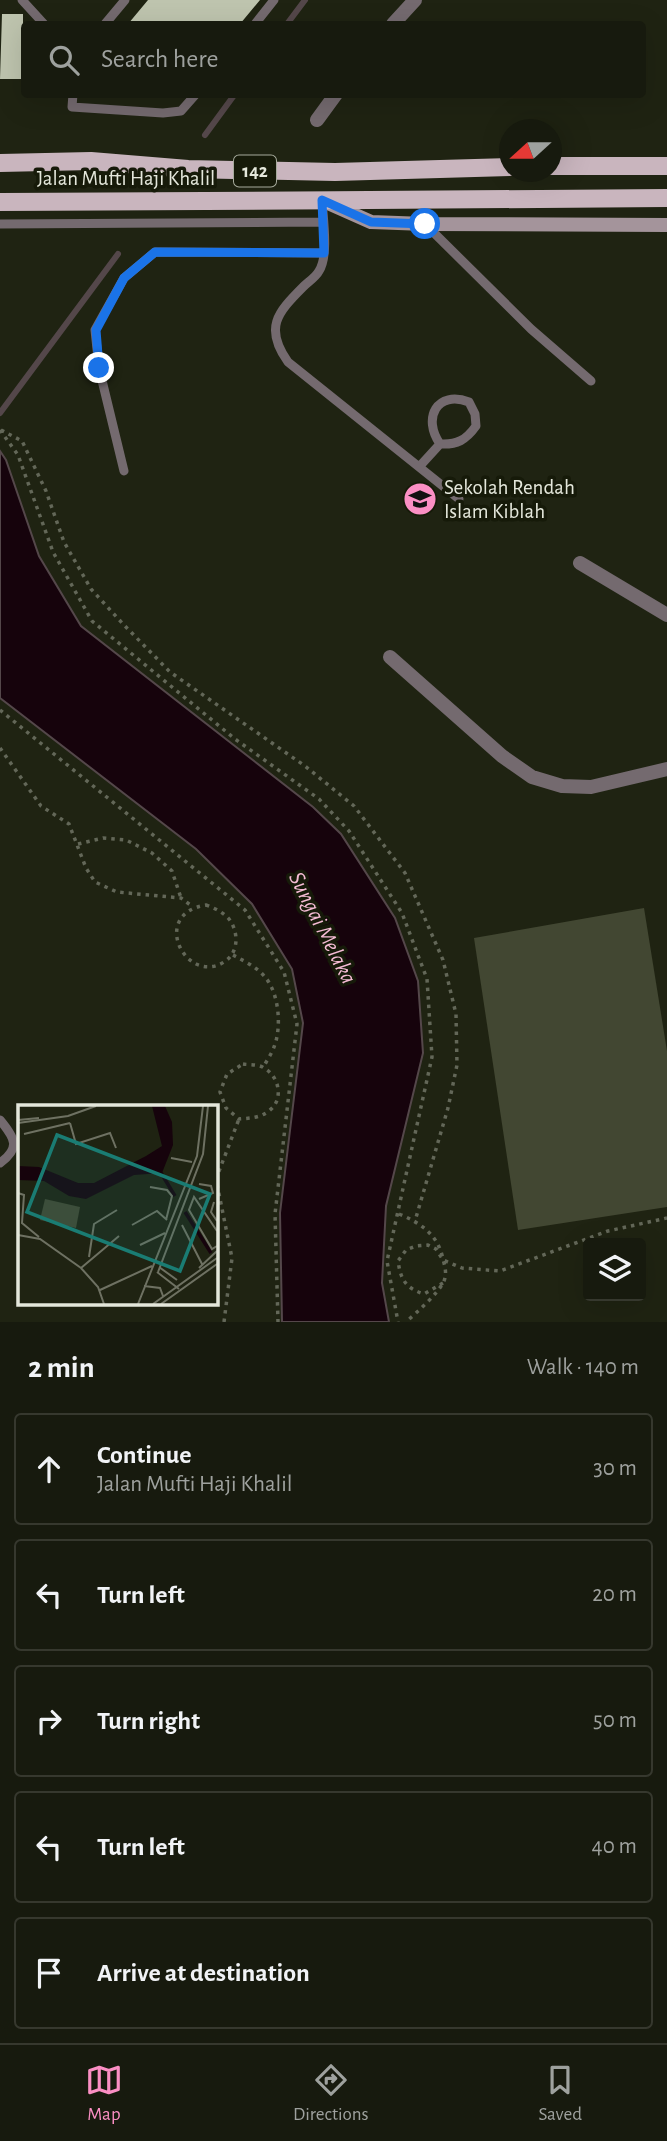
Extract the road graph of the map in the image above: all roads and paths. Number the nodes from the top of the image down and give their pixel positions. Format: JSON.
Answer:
{"nodes":[{"id":1,"x":22,"y":0,"type":"edge"},
{"id":2,"x":125,"y":0,"type":"edge"},
{"id":3,"x":274,"y":0,"type":"edge"},
{"id":4,"x":415,"y":0,"type":"edge"},
{"id":5,"x":41,"y":21,"type":"edge"},
{"id":6,"x":108,"y":21,"type":"edge"},
{"id":7,"x":257,"y":21,"type":"edge"},
{"id":8,"x":396,"y":21,"type":"edge"},
{"id":9,"x":73,"y":98,"type":"edge"},
{"id":10,"x":192,"y":98,"type":"edge"},
{"id":11,"x":333,"y":98,"type":"edge"},
{"id":12,"x":317,"y":120,"type":"dead end"},
{"id":13,"x":0,"y":163,"type":"edge"},
{"id":14,"x":562,"y":166,"type":"edge"},
{"id":15,"x":667,"y":166,"type":"edge"},
{"id":16,"x":499,"y":167,"type":"edge"},
{"id":17,"x":667,"y":198,"type":"edge"},
{"id":18,"x":322,"y":200,"type":"junction"},
{"id":19,"x":0,"y":202,"type":"edge"},
{"id":20,"x":323,"y":222,"type":"junction"},
{"id":21,"x":425,"y":224,"type":"junction"},
{"id":22,"x":0,"y":225,"type":"edge"},
{"id":23,"x":667,"y":225,"type":"edge"},
{"id":24,"x":324,"y":253,"type":"junction"},
{"id":25,"x":591,"y":381,"type":"dead end"},
{"id":26,"x":0,"y":430,"type":"edge"},
{"id":27,"x":440,"y":444,"type":"junction"},
{"id":28,"x":419,"y":467,"type":"junction"},
{"id":29,"x":124,"y":471,"type":"dead end"},
{"id":30,"x":459,"y":499,"type":"dead end"},
{"id":31,"x":580,"y":563,"type":"dead end"},
{"id":32,"x":667,"y":615,"type":"edge"},
{"id":33,"x":390,"y":657,"type":"dead end"},
{"id":34,"x":0,"y":710,"type":"edge"},
{"id":35,"x":0,"y":748,"type":"edge"},
{"id":36,"x":667,"y":769,"type":"edge"},
{"id":37,"x":78,"y":844,"type":"junction"},
{"id":38,"x":181,"y":898,"type":"junction"},
{"id":39,"x":193,"y":907,"type":"junction"},
{"id":40,"x":233,"y":955,"type":"junction"},
{"id":41,"x":264,"y":1067,"type":"junction"},
{"id":42,"x":239,"y":1119,"type":"junction"},
{"id":43,"x":0,"y":1120,"type":"edge"},
{"id":44,"x":0,"y":1163,"type":"edge"},
{"id":45,"x":217,"y":1176,"type":"edge"},
{"id":46,"x":217,"y":1184,"type":"edge"},
{"id":47,"x":398,"y":1214,"type":"junction"},
{"id":48,"x":667,"y":1218,"type":"edge"},
{"id":49,"x":415,"y":1221,"type":"junction"},
{"id":50,"x":443,"y":1259,"type":"junction"},
{"id":51,"x":443,"y":1283,"type":"junction"},
{"id":52,"x":224,"y":1322,"type":"edge"},
{"id":53,"x":278,"y":1322,"type":"edge"},
{"id":54,"x":398,"y":1322,"type":"edge"},
{"id":55,"x":406,"y":1322,"type":"edge"}],
"edges":[{"from":1,"to":5,"type":"lane"},
{"from":2,"to":6,"type":"lane"},
{"from":3,"to":7,"type":"lane"},
{"from":4,"to":8,"type":"street"},
{"from":9,"to":10,"type":"lane"},
{"from":11,"to":12,"type":"street"},
{"from":13,"to":16,"type":"main road","name":"Jalan Mufti Haji Khalil","number":"142"},
{"from":14,"to":15,"type":"main road"},
{"from":17,"to":18,"type":"main road","number":"142"},
{"from":18,"to":19,"type":"main road","name":"Jalan Mufti Haji Khalil","number":"142"},
{"from":18,"to":20,"type":"lane"},
{"from":18,"to":21,"type":"main road","name":"Jalan Mufti Haji Khalil","number":"142"},
{"from":20,"to":22,"type":"lane"},
{"from":20,"to":24,"type":"lane"},
{"from":21,"to":23,"type":"main road","name":"Jalan Mufti Haji Khalil","number":"142"},
{"from":21,"to":25,"type":"lane"},
{"from":24,"to":28,"type":"lane"},
{"from":24,"to":29,"type":"lane"},
{"from":26,"to":47,"type":"path"},
{"from":26,"to":49,"type":"path"},
{"from":27,"to":27,"type":"lane"},
{"from":27,"to":28,"type":"lane"},
{"from":28,"to":30,"type":"lane"},
{"from":31,"to":32,"type":"street"},
{"from":33,"to":36,"type":"street"},
{"from":34,"to":53,"type":"path"},
{"from":35,"to":37,"type":"path"},
{"from":37,"to":38,"type":"path"},
{"from":37,"to":38,"type":"path"},
{"from":38,"to":39,"type":"path"},
{"from":39,"to":40,"type":"path"},
{"from":39,"to":40,"type":"path"},
{"from":40,"to":41,"type":"path"},
{"from":41,"to":42,"type":"path"},
{"from":41,"to":42,"type":"path"},
{"from":42,"to":45,"type":"path"},
{"from":43,"to":44,"type":"lane"},
{"from":46,"to":52,"type":"path"},
{"from":47,"to":49,"type":"path"},
{"from":47,"to":54,"type":"path"},
{"from":48,"to":50,"type":"path"},
{"from":49,"to":50,"type":"path"},
{"from":50,"to":51,"type":"path"},
{"from":50,"to":51,"type":"path"},
{"from":51,"to":55,"type":"path"}]}
